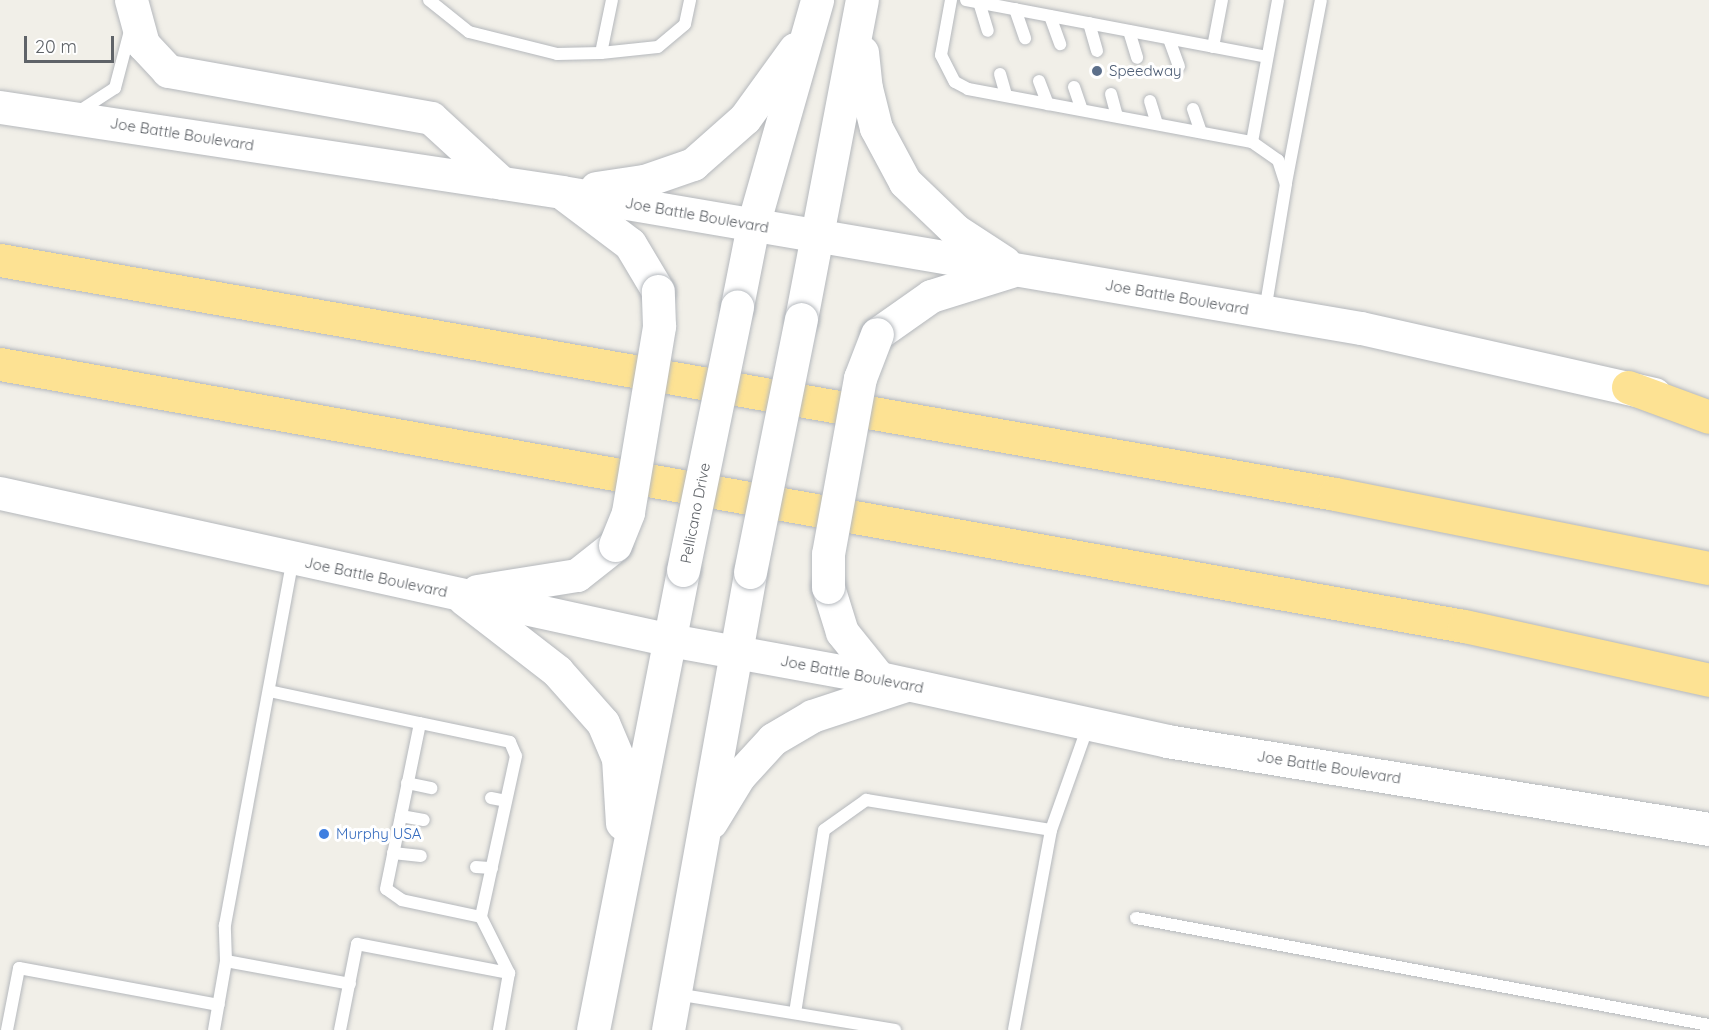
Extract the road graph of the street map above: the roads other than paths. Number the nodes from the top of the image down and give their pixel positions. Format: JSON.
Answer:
{"nodes":[{"id":1,"x":131,"y":0,"type":"edge"},
{"id":2,"x":429,"y":0,"type":"edge"},
{"id":3,"x":612,"y":0,"type":"edge"},
{"id":4,"x":690,"y":0,"type":"edge"},
{"id":5,"x":817,"y":0,"type":"edge"},
{"id":6,"x":951,"y":0,"type":"edge"},
{"id":7,"x":1222,"y":0,"type":"edge"},
{"id":8,"x":1278,"y":0,"type":"edge"},
{"id":9,"x":1321,"y":0,"type":"edge"},
{"id":10,"x":972,"y":1,"type":"edge"},
{"id":11,"x":1015,"y":9,"type":"junction"},
{"id":12,"x":860,"y":11,"type":"edge"},
{"id":13,"x":1050,"y":16,"type":"junction"},
{"id":14,"x":1089,"y":23,"type":"junction"},
{"id":15,"x":988,"y":31,"type":"dead end"},
{"id":16,"x":1129,"y":31,"type":"junction"},
{"id":17,"x":806,"y":35,"type":"junction"},
{"id":18,"x":1025,"y":38,"type":"dead end"},
{"id":19,"x":1169,"y":39,"type":"junction"},
{"id":20,"x":1060,"y":44,"type":"dead end"},
{"id":21,"x":1213,"y":47,"type":"junction"},
{"id":22,"x":1097,"y":51,"type":"dead end"},
{"id":23,"x":601,"y":53,"type":"junction"},
{"id":24,"x":1268,"y":57,"type":"junction"},
{"id":25,"x":1137,"y":58,"type":"dead end"},
{"id":26,"x":1179,"y":66,"type":"dead end"},
{"id":27,"x":1000,"y":74,"type":"dead end"},
{"id":28,"x":1039,"y":81,"type":"dead end"},
{"id":29,"x":1074,"y":87,"type":"dead end"},
{"id":30,"x":1111,"y":94,"type":"dead end"},
{"id":31,"x":1006,"y":95,"type":"junction"},
{"id":32,"x":1150,"y":101,"type":"dead end"},
{"id":33,"x":1048,"y":104,"type":"junction"},
{"id":34,"x":0,"y":107,"type":"edge"},
{"id":35,"x":1192,"y":109,"type":"dead end"},
{"id":36,"x":1082,"y":110,"type":"junction"},
{"id":37,"x":1116,"y":116,"type":"junction"},
{"id":38,"x":71,"y":117,"type":"junction"},
{"id":39,"x":1157,"y":124,"type":"junction"},
{"id":40,"x":1201,"y":132,"type":"junction"},
{"id":41,"x":1252,"y":142,"type":"junction"},
{"id":42,"x":502,"y":183,"type":"junction"},
{"id":43,"x":1286,"y":184,"type":"junction"},
{"id":44,"x":562,"y":192,"type":"junction"},
{"id":45,"x":753,"y":225,"type":"junction"},
{"id":46,"x":817,"y":236,"type":"junction"},
{"id":47,"x":0,"y":260,"type":"edge"},
{"id":48,"x":1016,"y":269,"type":"junction"},
{"id":49,"x":1265,"y":312,"type":"junction"},
{"id":50,"x":0,"y":364,"type":"edge"},
{"id":51,"x":1628,"y":387,"type":"junction"},
{"id":52,"x":1709,"y":407,"type":"edge"},
{"id":53,"x":1709,"y":417,"type":"edge"},
{"id":54,"x":0,"y":493,"type":"edge"},
{"id":55,"x":293,"y":559,"type":"junction"},
{"id":56,"x":1709,"y":568,"type":"edge"},
{"id":57,"x":458,"y":594,"type":"junction"},
{"id":58,"x":670,"y":640,"type":"junction"},
{"id":59,"x":734,"y":653,"type":"junction"},
{"id":60,"x":1709,"y":680,"type":"edge"},
{"id":61,"x":893,"y":681,"type":"junction"},
{"id":62,"x":268,"y":691,"type":"junction"},
{"id":63,"x":420,"y":723,"type":"junction"},
{"id":64,"x":1089,"y":724,"type":"junction"},
{"id":65,"x":407,"y":783,"type":"junction"},
{"id":66,"x":431,"y":788,"type":"dead end"},
{"id":67,"x":491,"y":798,"type":"dead end"},
{"id":68,"x":506,"y":801,"type":"junction"},
{"id":69,"x":401,"y":816,"type":"junction"},
{"id":70,"x":424,"y":820,"type":"dead end"},
{"id":71,"x":1709,"y":829,"type":"edge"},
{"id":72,"x":1051,"y":830,"type":"junction"},
{"id":73,"x":486,"y":831,"type":"dead end"},
{"id":74,"x":499,"y":834,"type":"junction"},
{"id":75,"x":702,"y":836,"type":"junction"},
{"id":76,"x":393,"y":853,"type":"junction"},
{"id":77,"x":421,"y":856,"type":"dead end"},
{"id":78,"x":476,"y":867,"type":"dead end"},
{"id":79,"x":492,"y":868,"type":"junction"},
{"id":80,"x":625,"y":869,"type":"junction"},
{"id":81,"x":481,"y":917,"type":"junction"},
{"id":82,"x":1136,"y":918,"type":"dead end"},
{"id":83,"x":226,"y":961,"type":"junction"},
{"id":84,"x":509,"y":973,"type":"junction"},
{"id":85,"x":350,"y":984,"type":"junction"},
{"id":86,"x":674,"y":994,"type":"junction"},
{"id":87,"x":219,"y":1005,"type":"junction"},
{"id":88,"x":795,"y":1013,"type":"junction"},
{"id":89,"x":1709,"y":1025,"type":"edge"},
{"id":90,"x":8,"y":1030,"type":"edge"},
{"id":91,"x":214,"y":1030,"type":"edge"},
{"id":92,"x":340,"y":1030,"type":"edge"},
{"id":93,"x":499,"y":1030,"type":"edge"},
{"id":94,"x":593,"y":1030,"type":"edge"},
{"id":95,"x":668,"y":1030,"type":"edge"},
{"id":96,"x":895,"y":1030,"type":"edge"},
{"id":97,"x":1014,"y":1030,"type":"edge"}],
"edges":[{"from":1,"to":38,"type":"lane"},
{"from":1,"to":42,"type":"main road"},
{"from":2,"to":23,"type":"lane"},
{"from":3,"to":23,"type":"lane"},
{"from":4,"to":23,"type":"lane"},
{"from":5,"to":17,"type":"main road","name":"Pellicano Drive"},
{"from":6,"to":31,"type":"lane"},
{"from":7,"to":21,"type":"lane"},
{"from":8,"to":24,"type":"lane"},
{"from":9,"to":43,"type":"lane"},
{"from":10,"to":11,"type":"lane"},
{"from":10,"to":15,"type":"lane"},
{"from":11,"to":13,"type":"lane"},
{"from":11,"to":18,"type":"lane"},
{"from":12,"to":46,"type":"main road"},
{"from":12,"to":48,"type":"main road"},
{"from":13,"to":14,"type":"lane"},
{"from":13,"to":20,"type":"lane"},
{"from":14,"to":16,"type":"lane"},
{"from":14,"to":22,"type":"lane"},
{"from":16,"to":19,"type":"lane"},
{"from":16,"to":25,"type":"lane"},
{"from":17,"to":44,"type":"main road"},
{"from":17,"to":45,"type":"main road","name":"Pellicano Drive"},
{"from":19,"to":21,"type":"lane"},
{"from":19,"to":26,"type":"lane"},
{"from":21,"to":24,"type":"lane"},
{"from":24,"to":41,"type":"lane"},
{"from":27,"to":31,"type":"lane"},
{"from":28,"to":33,"type":"lane"},
{"from":29,"to":36,"type":"lane"},
{"from":30,"to":37,"type":"lane"},
{"from":31,"to":33,"type":"lane"},
{"from":32,"to":39,"type":"lane"},
{"from":33,"to":36,"type":"lane"},
{"from":34,"to":38,"type":"main road","name":"Joe Battle Boulevard"},
{"from":35,"to":40,"type":"lane"},
{"from":36,"to":37,"type":"lane"},
{"from":37,"to":39,"type":"lane"},
{"from":38,"to":42,"type":"main road","name":"Joe Battle Boulevard"},
{"from":39,"to":40,"type":"lane"},
{"from":40,"to":41,"type":"lane"},
{"from":41,"to":43,"type":"lane"},
{"from":42,"to":44,"type":"main road","name":"Joe Battle Boulevard"},
{"from":43,"to":49,"type":"lane"},
{"from":44,"to":45,"type":"main road","name":"Joe Battle Boulevard"},
{"from":44,"to":57,"type":"main road","bridge":true},
{"from":45,"to":46,"type":"main road","name":"Joe Battle Boulevard"},
{"from":45,"to":58,"type":"main road","name":"Pellicano Drive","bridge":true},
{"from":46,"to":48,"type":"main road","name":"Joe Battle Boulevard"},
{"from":46,"to":59,"type":"main road","bridge":true},
{"from":47,"to":56,"type":"highway"},
{"from":48,"to":49,"type":"main road","name":"Joe Battle Boulevard"},
{"from":48,"to":61,"type":"main road","bridge":true},
{"from":49,"to":51,"type":"main road","name":"Joe Battle Boulevard"},
{"from":50,"to":60,"type":"highway"},
{"from":51,"to":52,"type":"main road","name":"Joe Battle Boulevard"},
{"from":51,"to":53,"type":"highway"},
{"from":54,"to":55,"type":"main road","name":"Joe Battle Boulevard"},
{"from":55,"to":57,"type":"main road","name":"Joe Battle Boulevard"},
{"from":55,"to":62,"type":"lane"},
{"from":57,"to":58,"type":"main road","name":"Joe Battle Boulevard"},
{"from":57,"to":80,"type":"main road"},
{"from":58,"to":59,"type":"main road","name":"Joe Battle Boulevard"},
{"from":58,"to":80,"type":"main road","name":"Pellicano Drive"},
{"from":59,"to":61,"type":"main road","name":"Joe Battle Boulevard"},
{"from":59,"to":75,"type":"main road"},
{"from":61,"to":64,"type":"main road","name":"Joe Battle Boulevard"},
{"from":61,"to":75,"type":"main road"},
{"from":62,"to":63,"type":"lane"},
{"from":62,"to":83,"type":"lane"},
{"from":63,"to":65,"type":"lane"},
{"from":63,"to":68,"type":"lane"},
{"from":64,"to":71,"type":"main road","name":"Joe Battle Boulevard"},
{"from":64,"to":72,"type":"lane"},
{"from":65,"to":66,"type":"lane"},
{"from":65,"to":69,"type":"lane"},
{"from":67,"to":68,"type":"lane"},
{"from":68,"to":74,"type":"lane"},
{"from":69,"to":70,"type":"lane"},
{"from":69,"to":76,"type":"lane"},
{"from":72,"to":88,"type":"lane"},
{"from":72,"to":97,"type":"lane"},
{"from":73,"to":74,"type":"lane"},
{"from":74,"to":79,"type":"lane"},
{"from":75,"to":86,"type":"main road"},
{"from":76,"to":77,"type":"lane"},
{"from":76,"to":81,"type":"lane"},
{"from":78,"to":79,"type":"lane"},
{"from":79,"to":81,"type":"lane"},
{"from":80,"to":94,"type":"main road","name":"Pellicano Drive"},
{"from":81,"to":84,"type":"lane"},
{"from":82,"to":89,"type":"lane"},
{"from":83,"to":85,"type":"lane"},
{"from":83,"to":87,"type":"lane"},
{"from":84,"to":85,"type":"lane"},
{"from":84,"to":93,"type":"lane"},
{"from":85,"to":92,"type":"lane"},
{"from":86,"to":88,"type":"lane"},
{"from":86,"to":95,"type":"main road"},
{"from":87,"to":90,"type":"lane"},
{"from":87,"to":91,"type":"lane"},
{"from":88,"to":96,"type":"lane"}]}
